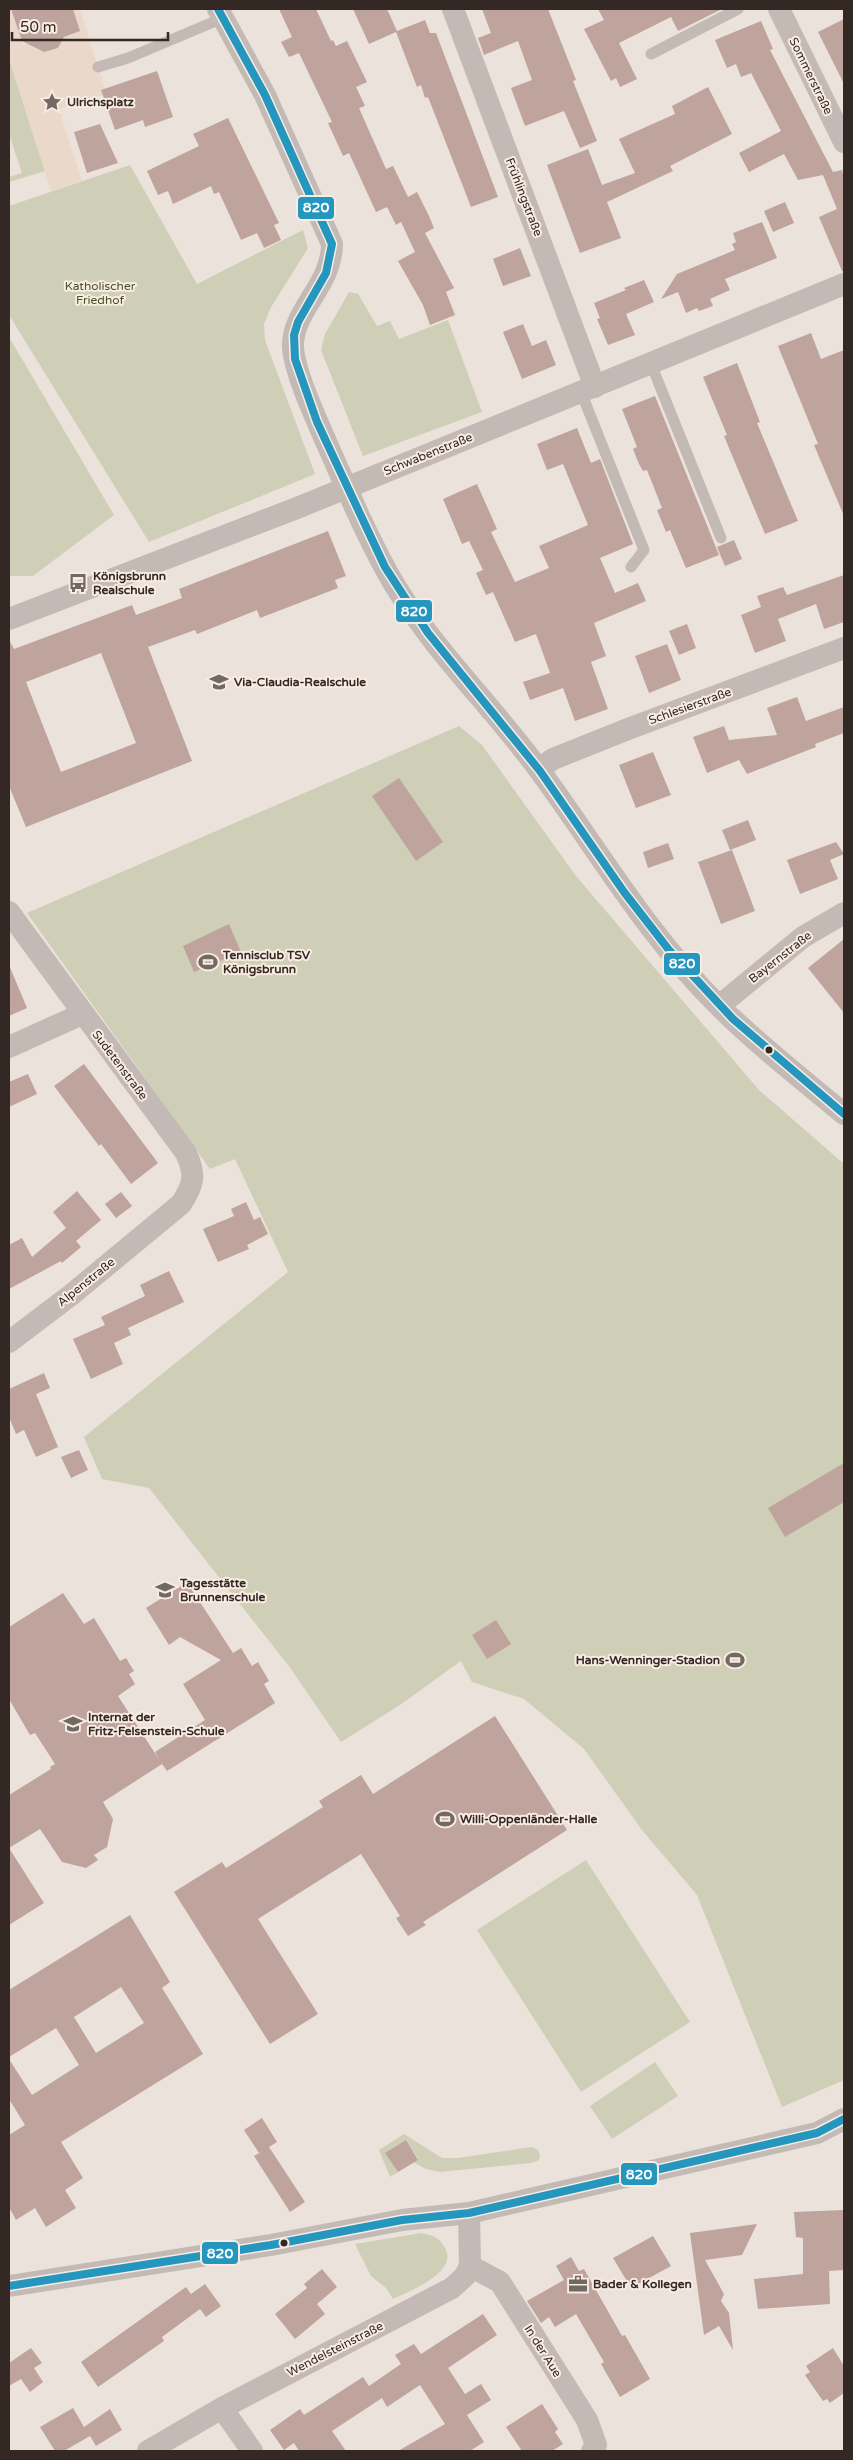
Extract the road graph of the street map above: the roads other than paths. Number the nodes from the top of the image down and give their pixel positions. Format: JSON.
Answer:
{"nodes":[{"id":1,"x":453,"y":9,"type":"edge"},
{"id":2,"x":738,"y":9,"type":"edge"},
{"id":3,"x":779,"y":9,"type":"edge"},
{"id":4,"x":221,"y":14,"type":"edge"},
{"id":5,"x":651,"y":54,"type":"dead end"},
{"id":6,"x":98,"y":67,"type":"dead end"},
{"id":7,"x":844,"y":142,"type":"edge"},
{"id":8,"x":844,"y":284,"type":"edge"},
{"id":9,"x":651,"y":364,"type":"junction"},
{"id":10,"x":588,"y":389,"type":"junction"},
{"id":11,"x":347,"y":487,"type":"junction"},
{"id":12,"x":722,"y":538,"type":"dead end"},
{"id":13,"x":630,"y":567,"type":"dead end"},
{"id":14,"x":9,"y":619,"type":"edge"},
{"id":15,"x":844,"y":648,"type":"edge"},
{"id":16,"x":539,"y":769,"type":"junction"},
{"id":17,"x":9,"y":912,"type":"edge"},
{"id":18,"x":844,"y":913,"type":"edge"},
{"id":19,"x":718,"y":1006,"type":"junction"},
{"id":20,"x":82,"y":1014,"type":"junction"},
{"id":21,"x":9,"y":1047,"type":"edge"},
{"id":22,"x":844,"y":1114,"type":"edge"},
{"id":23,"x":162,"y":1220,"type":"joint"},
{"id":24,"x":9,"y":1342,"type":"edge"},
{"id":25,"x":844,"y":2119,"type":"edge"},
{"id":26,"x":469,"y":2213,"type":"junction"},
{"id":27,"x":470,"y":2266,"type":"junction"},
{"id":28,"x":9,"y":2286,"type":"edge"},
{"id":29,"x":222,"y":2408,"type":"junction"},
{"id":30,"x":148,"y":2451,"type":"edge"},
{"id":31,"x":252,"y":2451,"type":"edge"},
{"id":32,"x":592,"y":2451,"type":"edge"}],
"edges":[{"from":1,"to":10,"type":"street","name":"Frühlingstraße"},
{"from":2,"to":5,"type":"lane"},
{"from":3,"to":7,"type":"street","name":"Sommerstraße"},
{"from":4,"to":6,"type":"lane"},
{"from":4,"to":11,"type":"street"},
{"from":8,"to":9,"type":"street","name":"Schwabenstraße"},
{"from":9,"to":10,"type":"street","name":"Schwabenstraße"},
{"from":9,"to":12,"type":"lane"},
{"from":10,"to":11,"type":"street","name":"Schwabenstraße"},
{"from":10,"to":13,"type":"lane"},
{"from":11,"to":14,"type":"street","name":"Schwabenstraße"},
{"from":11,"to":16,"type":"street"},
{"from":15,"to":16,"type":"street","name":"Schlesierstraße"},
{"from":16,"to":19,"type":"street"},
{"from":17,"to":20,"type":"street","name":"Sudetenstraße"},
{"from":18,"to":19,"type":"street","name":"Bayernstraße"},
{"from":19,"to":22,"type":"street"},
{"from":20,"to":21,"type":"street"},
{"from":20,"to":23,"type":"street","name":"Sudetenstraße"},
{"from":23,"to":24,"type":"street","name":"Alpenstraße"},
{"from":25,"to":26,"type":"street"},
{"from":26,"to":27,"type":"street"},
{"from":26,"to":28,"type":"street"},
{"from":27,"to":29,"type":"street","name":"Wendelsteinstraße"},
{"from":27,"to":32,"type":"street","name":"In der Aue"},
{"from":29,"to":30,"type":"street","name":"Wendelsteinstraße"},
{"from":29,"to":31,"type":"street"}]}
